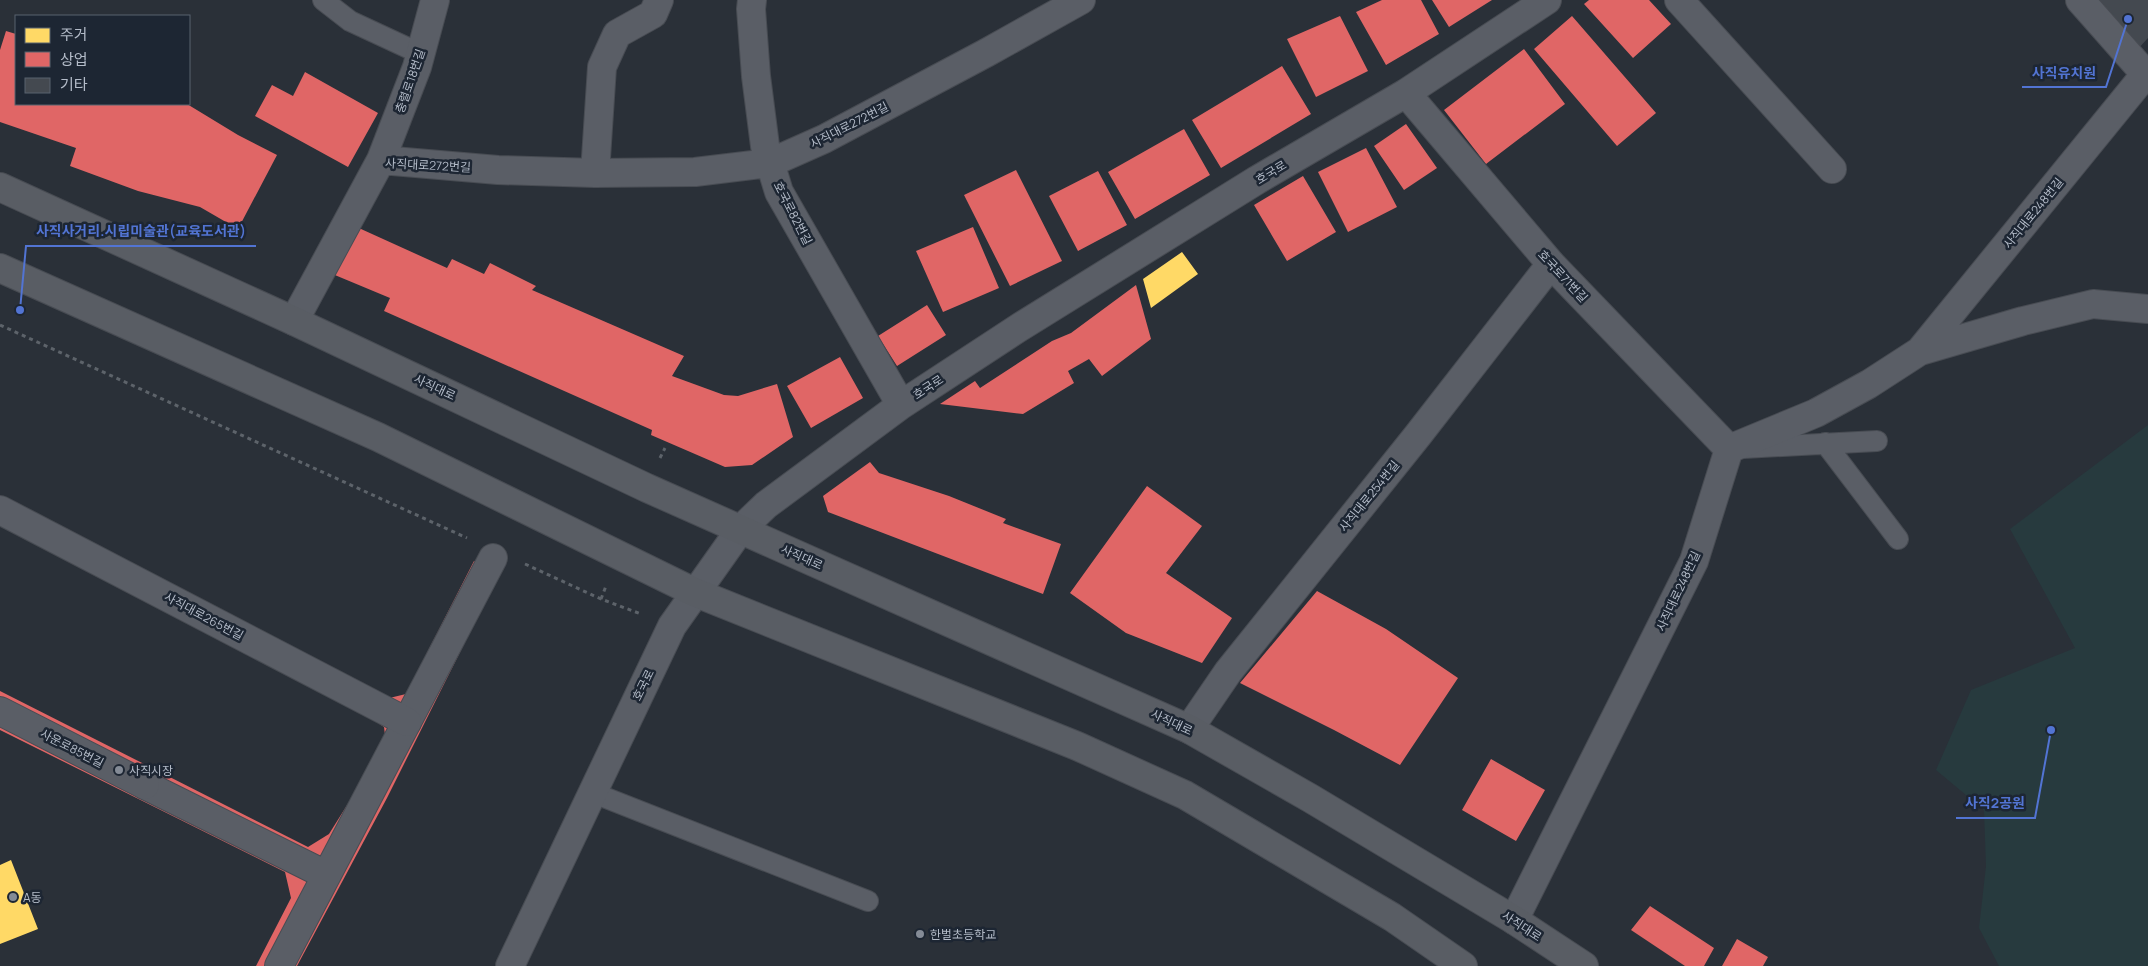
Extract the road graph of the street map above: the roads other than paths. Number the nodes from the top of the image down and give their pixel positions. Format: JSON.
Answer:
{"nodes":[{"id":1,"x":323,"y":0,"type":"edge"},
{"id":2,"x":435,"y":0,"type":"edge"},
{"id":3,"x":659,"y":0,"type":"edge"},
{"id":4,"x":752,"y":0,"type":"edge"},
{"id":5,"x":1081,"y":0,"type":"edge"},
{"id":6,"x":1547,"y":0,"type":"edge"},
{"id":7,"x":1679,"y":0,"type":"edge"},
{"id":8,"x":2080,"y":0,"type":"edge"},
{"id":9,"x":421,"y":54,"type":"junction"},
{"id":10,"x":2147,"y":74,"type":"edge"},
{"id":11,"x":1406,"y":93,"type":"junction"},
{"id":12,"x":381,"y":160,"type":"junction"},
{"id":13,"x":770,"y":163,"type":"junction"},
{"id":14,"x":1832,"y":169,"type":"dead end"},
{"id":15,"x":595,"y":173,"type":"junction"},
{"id":16,"x":0,"y":187,"type":"edge"},
{"id":17,"x":1551,"y":264,"type":"junction"},
{"id":18,"x":0,"y":268,"type":"edge"},
{"id":19,"x":2148,"y":309,"type":"edge"},
{"id":20,"x":294,"y":320,"type":"junction"},
{"id":21,"x":1920,"y":351,"type":"junction"},
{"id":22,"x":901,"y":405,"type":"junction"},
{"id":23,"x":1877,"y":441,"type":"dead end"},
{"id":24,"x":1825,"y":444,"type":"junction"},
{"id":25,"x":1729,"y":449,"type":"junction"},
{"id":26,"x":0,"y":510,"type":"edge"},
{"id":27,"x":740,"y":530,"type":"junction"},
{"id":28,"x":1898,"y":539,"type":"dead end"},
{"id":29,"x":485,"y":550,"type":"road end"},
{"id":30,"x":694,"y":592,"type":"junction"},
{"id":31,"x":0,"y":710,"type":"edge"},
{"id":32,"x":407,"y":722,"type":"junction"},
{"id":33,"x":1189,"y":729,"type":"junction"},
{"id":34,"x":591,"y":792,"type":"junction"},
{"id":35,"x":326,"y":875,"type":"junction"},
{"id":36,"x":868,"y":901,"type":"dead end"},
{"id":37,"x":1514,"y":920,"type":"junction"},
{"id":38,"x":279,"y":966,"type":"edge"},
{"id":39,"x":510,"y":966,"type":"edge"},
{"id":40,"x":1462,"y":966,"type":"edge"},
{"id":41,"x":1584,"y":966,"type":"edge"}],
"edges":[{"from":1,"to":9,"type":"lane"},
{"from":2,"to":9,"type":"street","name":"충렬로18번길"},
{"from":3,"to":15,"type":"street"},
{"from":4,"to":13,"type":"street","name":"호국로82번길"},
{"from":5,"to":13,"type":"street","name":"사직대로272번길"},
{"from":6,"to":11,"type":"street","name":"호국로"},
{"from":7,"to":14,"type":"street"},
{"from":8,"to":10,"type":"street"},
{"from":9,"to":12,"type":"street","name":"충렬로18번길"},
{"from":10,"to":21,"type":"street","name":"사직대로248번길"},
{"from":11,"to":17,"type":"street","name":"호국로71번길"},
{"from":11,"to":22,"type":"street","name":"호국로"},
{"from":12,"to":15,"type":"street","name":"사직대로272번길"},
{"from":12,"to":20,"type":"street","name":"사직대로272번길"},
{"from":13,"to":15,"type":"street","name":"사직대로272번길"},
{"from":13,"to":22,"type":"street","name":"호국로82번길"},
{"from":16,"to":20,"type":"main road","name":"사직대로"},
{"from":17,"to":25,"type":"street","name":"호국로71번길"},
{"from":17,"to":33,"type":"street","name":"사직대로254번길"},
{"from":18,"to":30,"type":"main road"},
{"from":19,"to":21,"type":"street","name":"사직대로248번길"},
{"from":20,"to":27,"type":"main road","name":"사직대로"},
{"from":21,"to":25,"type":"street","name":"사직대로248번길"},
{"from":22,"to":27,"type":"street","name":"호국로"},
{"from":23,"to":24,"type":"lane"},
{"from":24,"to":25,"type":"lane"},
{"from":24,"to":28,"type":"lane"},
{"from":25,"to":37,"type":"street","name":"사직대로248번길"},
{"from":26,"to":32,"type":"street","name":"사직대로265번길"},
{"from":27,"to":30,"type":"street","name":"호국로"},
{"from":27,"to":33,"type":"main road","name":"사직대로"},
{"from":29,"to":32,"type":"street"},
{"from":30,"to":34,"type":"street","name":"호국로"},
{"from":30,"to":40,"type":"main road"},
{"from":31,"to":35,"type":"street","name":"사운로85번길"},
{"from":32,"to":35,"type":"street"},
{"from":33,"to":37,"type":"main road","name":"사직대로"},
{"from":34,"to":36,"type":"lane"},
{"from":34,"to":39,"type":"street","name":"호국로"},
{"from":35,"to":38,"type":"street"},
{"from":37,"to":41,"type":"main road","name":"사직대로"}]}
